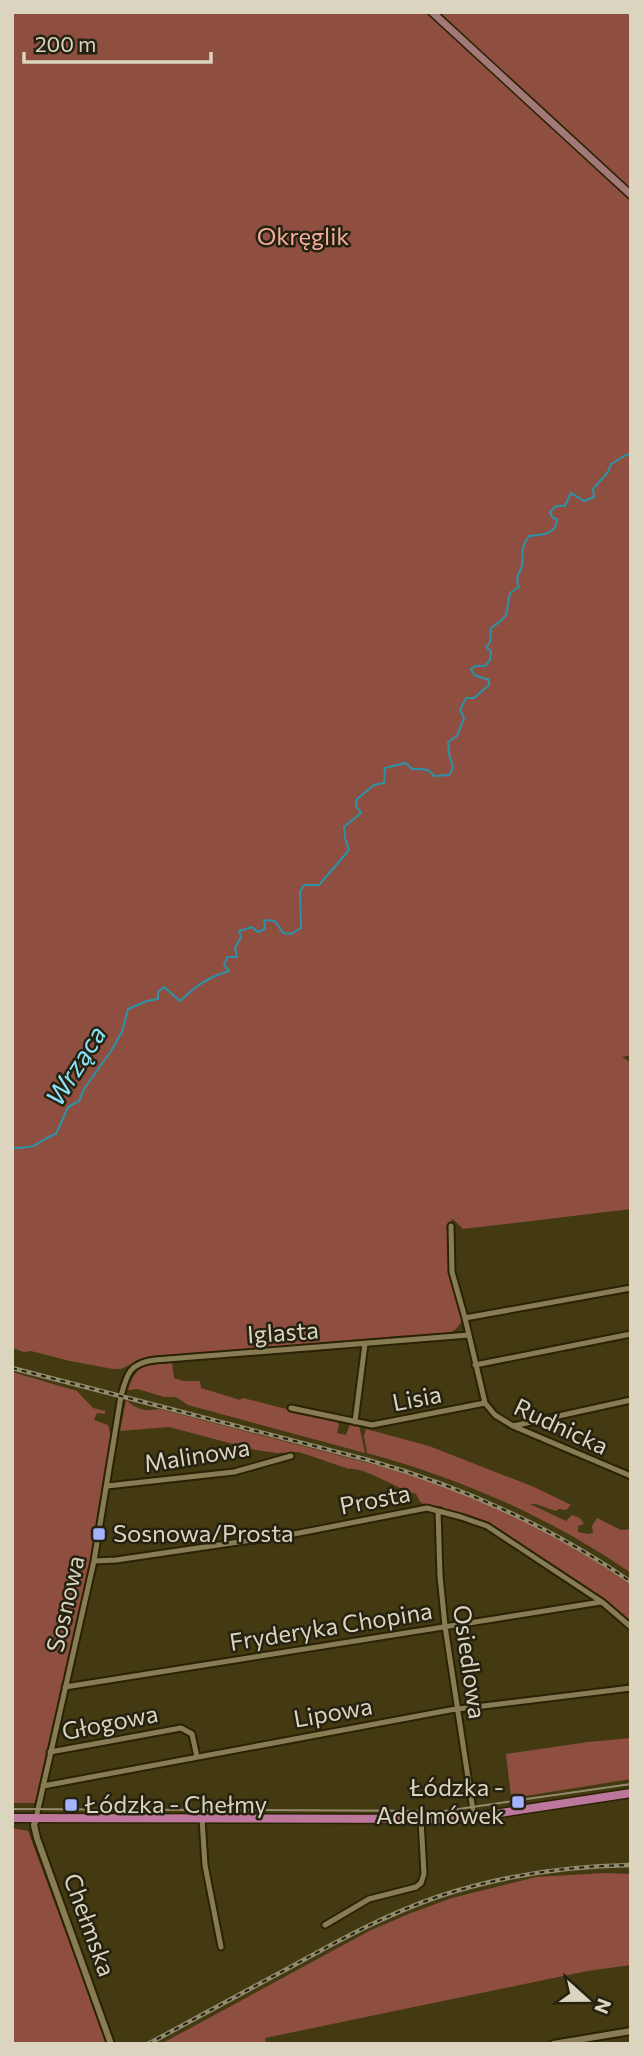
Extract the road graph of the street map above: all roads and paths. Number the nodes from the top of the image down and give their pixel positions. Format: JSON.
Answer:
{"nodes":[{"id":1,"x":432,"y":12,"type":"edge"},
{"id":2,"x":631,"y":195,"type":"edge"},
{"id":3,"x":451,"y":1226,"type":"dead end"},
{"id":4,"x":631,"y":1288,"type":"edge"},
{"id":5,"x":466,"y":1318,"type":"junction"},
{"id":6,"x":631,"y":1334,"type":"edge"},
{"id":7,"x":469,"y":1335,"type":"junction"},
{"id":8,"x":365,"y":1344,"type":"junction"},
{"id":9,"x":475,"y":1365,"type":"junction"},
{"id":10,"x":121,"y":1396,"type":"joint"},
{"id":11,"x":631,"y":1400,"type":"edge"},
{"id":12,"x":485,"y":1403,"type":"junction"},
{"id":13,"x":291,"y":1408,"type":"dead end"},
{"id":14,"x":355,"y":1422,"type":"junction"},
{"id":15,"x":513,"y":1426,"type":"junction"},
{"id":16,"x":291,"y":1456,"type":"dead end"},
{"id":17,"x":631,"y":1476,"type":"edge"},
{"id":18,"x":107,"y":1486,"type":"junction"},
{"id":19,"x":438,"y":1511,"type":"junction"},
{"id":20,"x":94,"y":1561,"type":"junction"},
{"id":21,"x":603,"y":1602,"type":"junction"},
{"id":22,"x":445,"y":1626,"type":"junction"},
{"id":23,"x":631,"y":1627,"type":"edge"},
{"id":24,"x":65,"y":1687,"type":"junction"},
{"id":25,"x":631,"y":1688,"type":"edge"},
{"id":26,"x":458,"y":1710,"type":"junction"},
{"id":27,"x":50,"y":1752,"type":"junction"},
{"id":28,"x":197,"y":1757,"type":"junction"},
{"id":29,"x":43,"y":1786,"type":"junction"},
{"id":30,"x":631,"y":1793,"type":"edge"},
{"id":31,"x":474,"y":1817,"type":"junction"},
{"id":32,"x":12,"y":1818,"type":"edge"},
{"id":33,"x":36,"y":1818,"type":"junction"},
{"id":34,"x":202,"y":1819,"type":"junction"},
{"id":35,"x":421,"y":1820,"type":"junction"},
{"id":36,"x":325,"y":1925,"type":"dead end"},
{"id":37,"x":221,"y":1947,"type":"dead end"},
{"id":38,"x":631,"y":2031,"type":"edge"},
{"id":39,"x":111,"y":2044,"type":"edge"},
{"id":40,"x":553,"y":2044,"type":"edge"}],
"edges":[{"from":1,"to":2,"type":"main road"},
{"from":3,"to":5,"type":"street","name":"Rudnicka"},
{"from":4,"to":5,"type":"street"},
{"from":5,"to":7,"type":"street","name":"Rudnicka"},
{"from":6,"to":9,"type":"street"},
{"from":7,"to":8,"type":"street","name":"Iglasta"},
{"from":7,"to":9,"type":"street","name":"Rudnicka"},
{"from":8,"to":10,"type":"street","name":"Iglasta"},
{"from":8,"to":14,"type":"street","name":"Lisia"},
{"from":9,"to":12,"type":"street","name":"Rudnicka"},
{"from":10,"to":18,"type":"street","name":"Sosnowa"},
{"from":11,"to":15,"type":"street"},
{"from":12,"to":14,"type":"street","name":"Lisia"},
{"from":12,"to":15,"type":"street","name":"Rudnicka"},
{"from":13,"to":14,"type":"street","name":"Lisia"},
{"from":15,"to":17,"type":"street","name":"Rudnicka"},
{"from":16,"to":18,"type":"street","name":"Malinowa"},
{"from":18,"to":20,"type":"street","name":"Sosnowa"},
{"from":19,"to":20,"type":"street","name":"Prosta"},
{"from":19,"to":21,"type":"street","name":"Prosta"},
{"from":19,"to":22,"type":"street","name":"Osiedlowa"},
{"from":20,"to":24,"type":"street","name":"Sosnowa"},
{"from":21,"to":22,"type":"street","name":"Fryderyka Chopina"},
{"from":21,"to":23,"type":"street","name":"Prosta"},
{"from":22,"to":24,"type":"street","name":"Fryderyka Chopina"},
{"from":22,"to":26,"type":"street","name":"Osiedlowa"},
{"from":24,"to":27,"type":"street","name":"Sosnowa"},
{"from":25,"to":26,"type":"street","name":"Lipowa"},
{"from":26,"to":28,"type":"street","name":"Lipowa"},
{"from":26,"to":31,"type":"street","name":"Osiedlowa"},
{"from":27,"to":28,"type":"street","name":"Głogowa"},
{"from":27,"to":29,"type":"street","name":"Sosnowa"},
{"from":28,"to":29,"type":"street","name":"Lipowa"},
{"from":29,"to":33,"type":"street","name":"Sosnowa"},
{"from":30,"to":31,"type":"main road"},
{"from":31,"to":35,"type":"main road"},
{"from":32,"to":33,"type":"main road"},
{"from":33,"to":34,"type":"main road"},
{"from":33,"to":39,"type":"street","name":"Chełmska"},
{"from":34,"to":35,"type":"main road"},
{"from":34,"to":37,"type":"street"},
{"from":35,"to":36,"type":"street"},
{"from":38,"to":40,"type":"street"}]}
